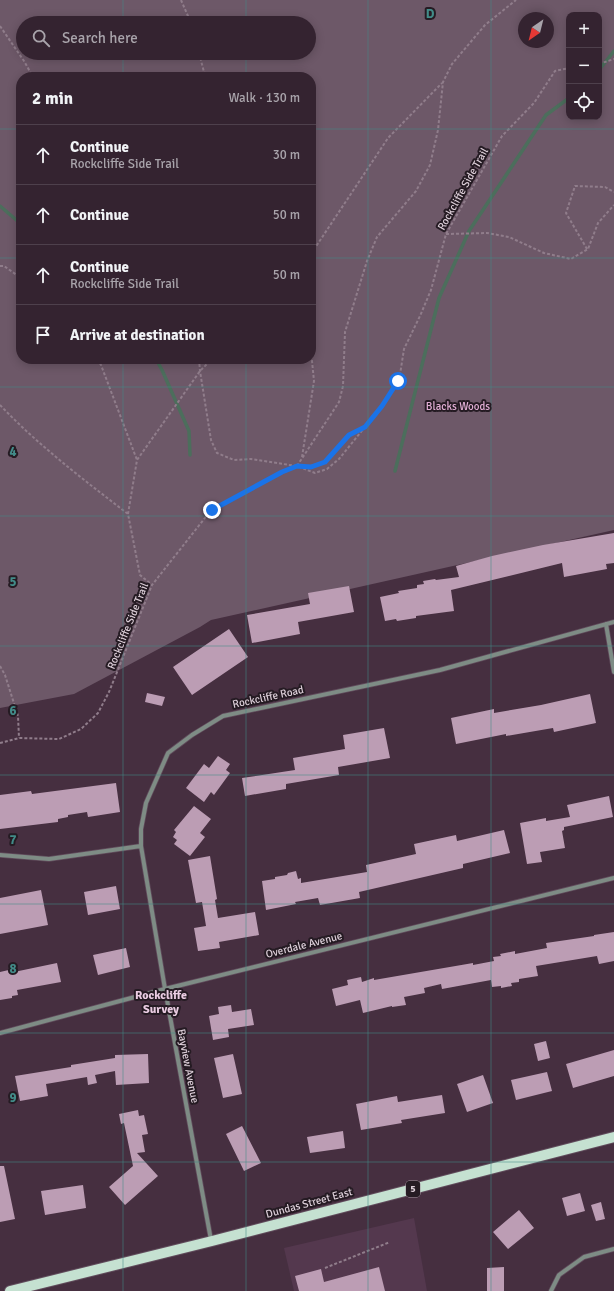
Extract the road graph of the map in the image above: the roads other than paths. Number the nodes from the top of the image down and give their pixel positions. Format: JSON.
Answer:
{"nodes":[{"id":1,"x":614,"y":622,"type":"edge"},
{"id":2,"x":606,"y":624,"type":"junction"},
{"id":3,"x":614,"y":672,"type":"edge"},
{"id":4,"x":141,"y":846,"type":"junction"},
{"id":5,"x":0,"y":855,"type":"edge"},
{"id":6,"x":614,"y":878,"type":"edge"},
{"id":7,"x":165,"y":989,"type":"junction"},
{"id":8,"x":0,"y":1033,"type":"edge"},
{"id":9,"x":614,"y":1137,"type":"edge"},
{"id":10,"x":212,"y":1241,"type":"junction"},
{"id":11,"x":614,"y":1249,"type":"edge"},
{"id":12,"x":29,"y":1288,"type":"edge"},
{"id":13,"x":10,"y":1291,"type":"edge"},
{"id":14,"x":551,"y":1291,"type":"edge"}],
"edges":[{"from":1,"to":2,"type":"street","name":"Rockcliffe Road"},
{"from":2,"to":3,"type":"street"},
{"from":2,"to":4,"type":"street","name":"Rockcliffe Road"},
{"from":4,"to":5,"type":"street"},
{"from":4,"to":7,"type":"street","name":"Bayview Avenue"},
{"from":6,"to":7,"type":"street","name":"Overdale Avenue"},
{"from":7,"to":8,"type":"street","name":"Overdale Avenue"},
{"from":7,"to":10,"type":"street","name":"Bayview Avenue"},
{"from":9,"to":10,"type":"main road","name":"Dundas Street East","number":"5"},
{"from":10,"to":12,"type":"main road","name":"Dundas Street East","number":"5"},
{"from":11,"to":14,"type":"street"},
{"from":12,"to":13,"type":"main road","name":"Dundas Street East","number":"5"}]}
